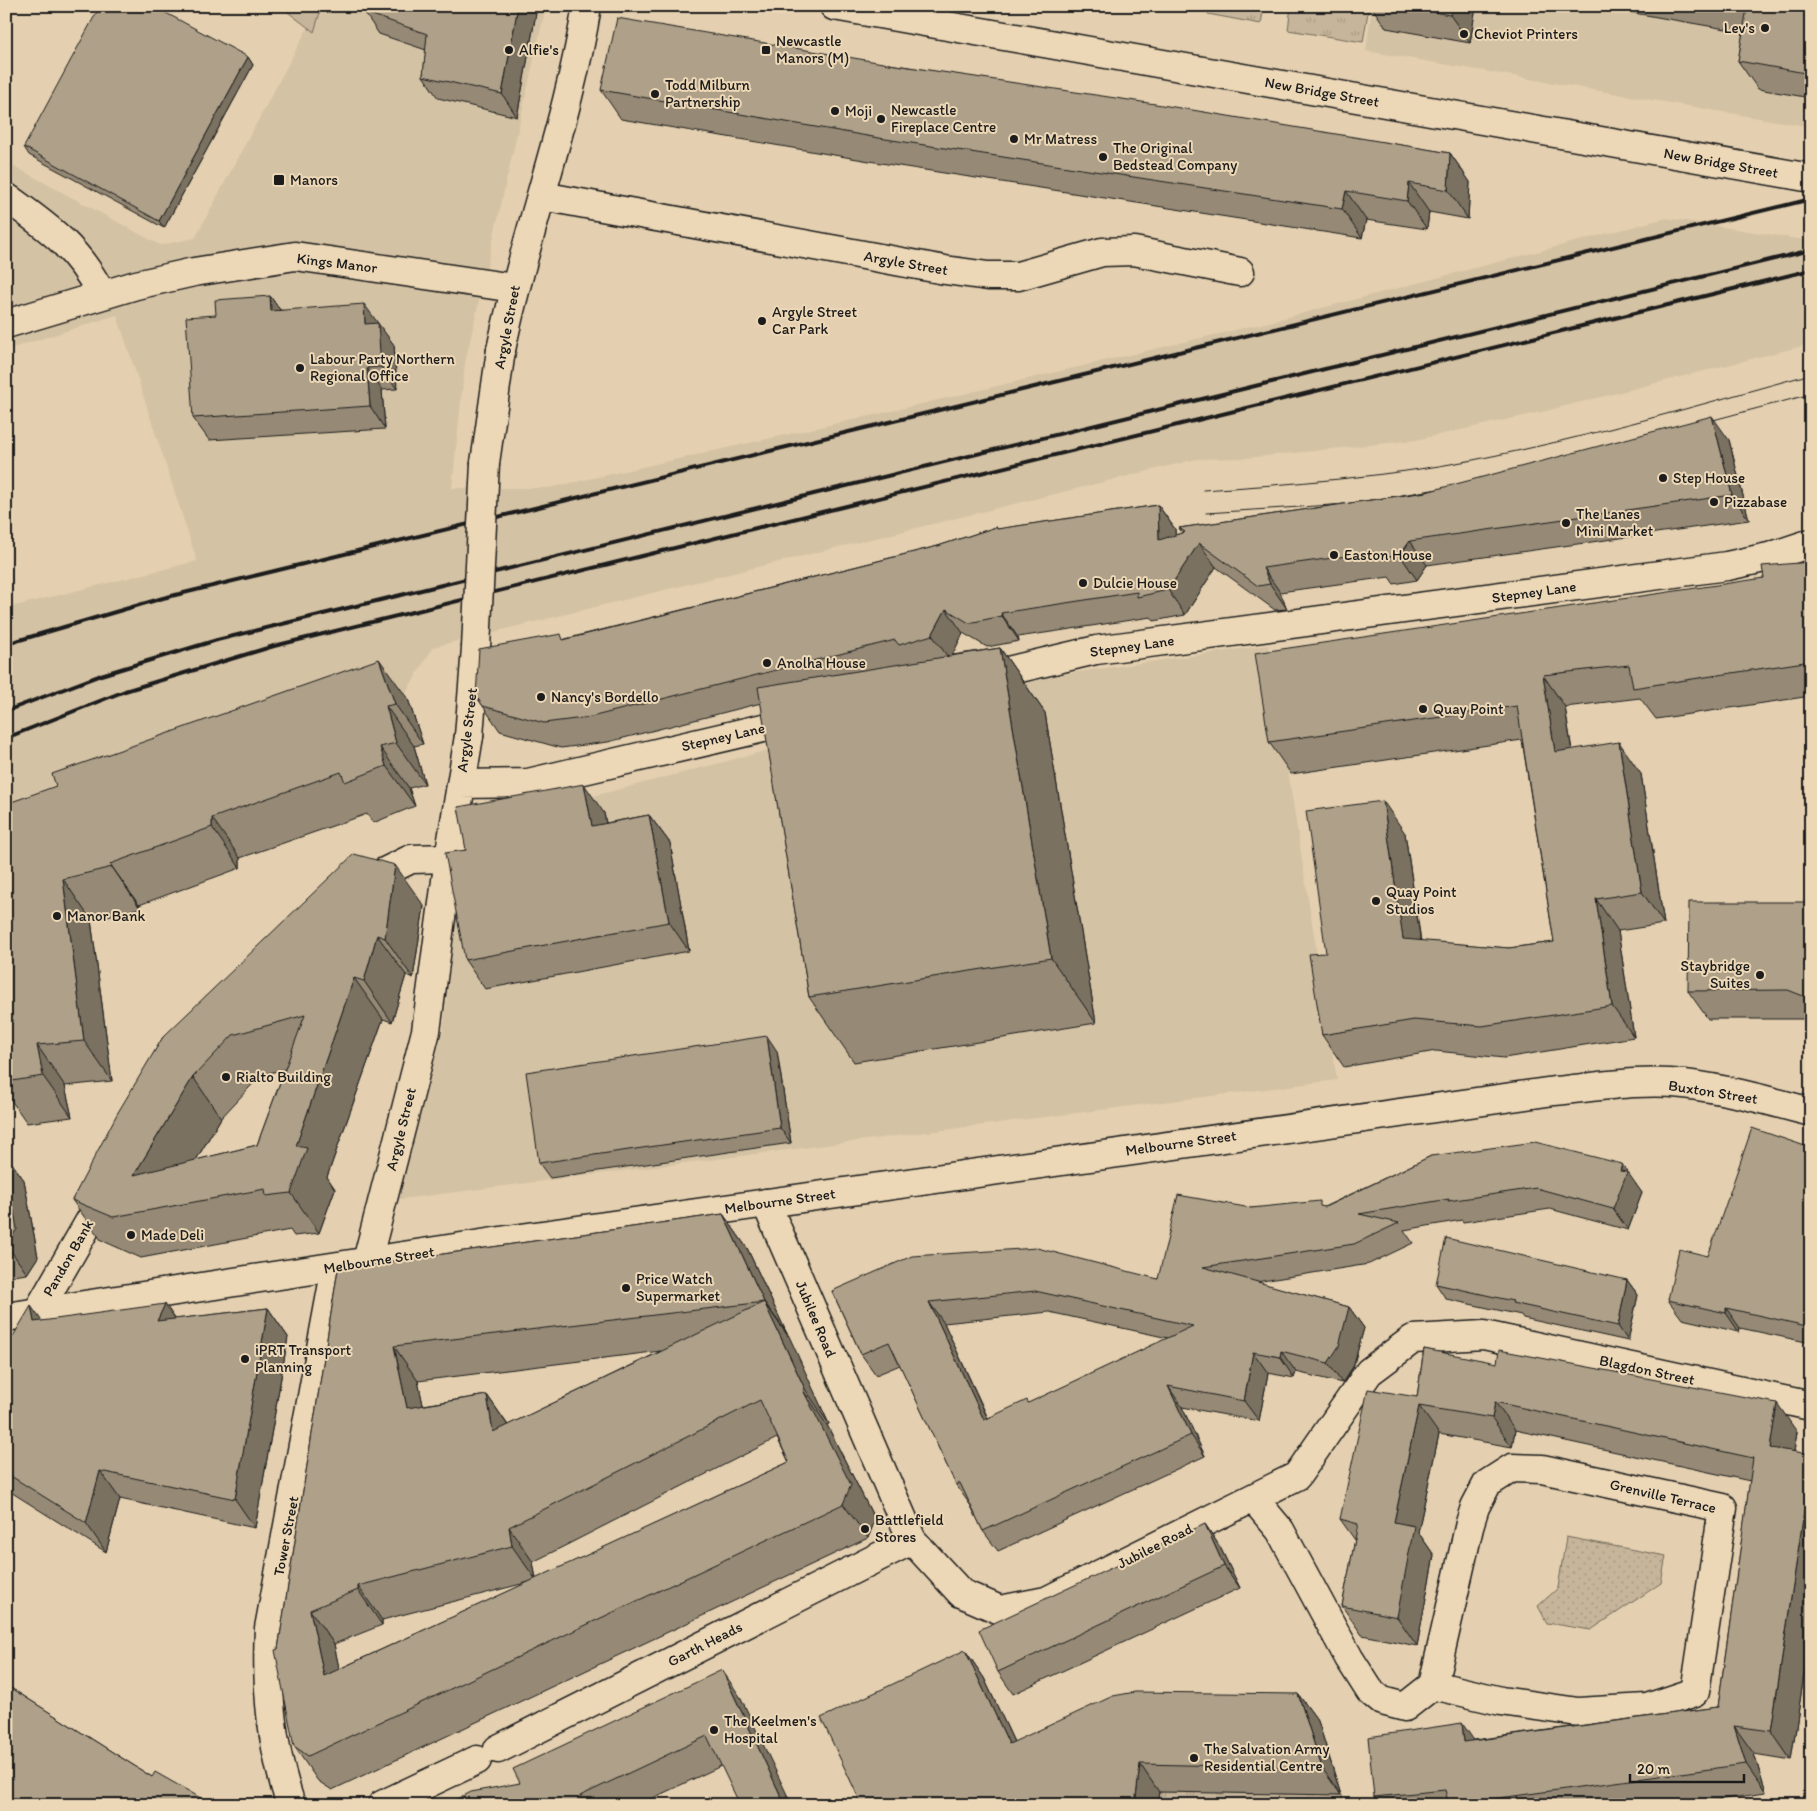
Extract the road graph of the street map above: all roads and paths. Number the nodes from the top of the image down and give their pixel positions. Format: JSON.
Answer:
{"nodes":[{"id":1,"x":588,"y":6,"type":"edge"},
{"id":2,"x":834,"y":6,"type":"edge"},
{"id":3,"x":1811,"y":178,"type":"edge"},
{"id":4,"x":542,"y":196,"type":"junction"},
{"id":5,"x":6,"y":197,"type":"edge"},
{"id":6,"x":1240,"y":272,"type":"dead end"},
{"id":7,"x":514,"y":288,"type":"junction"},
{"id":8,"x":102,"y":295,"type":"junction"},
{"id":9,"x":6,"y":324,"type":"edge"},
{"id":10,"x":1811,"y":543,"type":"edge"},
{"id":11,"x":952,"y":684,"type":"edge"},
{"id":12,"x":826,"y":713,"type":"edge"},
{"id":13,"x":461,"y":784,"type":"junction"},
{"id":14,"x":449,"y":858,"type":"junction"},
{"id":15,"x":349,"y":900,"type":"edge"},
{"id":16,"x":1554,"y":1091,"type":"joint"},
{"id":17,"x":1811,"y":1112,"type":"edge"},
{"id":18,"x":121,"y":1166,"type":"edge"},
{"id":19,"x":766,"y":1203,"type":"junction"},
{"id":20,"x":367,"y":1261,"type":"junction"},
{"id":21,"x":336,"y":1267,"type":"junction"},
{"id":22,"x":38,"y":1311,"type":"junction"},
{"id":23,"x":6,"y":1317,"type":"edge"},
{"id":24,"x":1484,"y":1335,"type":"joint"},
{"id":25,"x":20,"y":1341,"type":"edge"},
{"id":26,"x":1811,"y":1406,"type":"edge"},
{"id":27,"x":1253,"y":1498,"type":"junction"},
{"id":28,"x":912,"y":1540,"type":"junction"},
{"id":29,"x":1433,"y":1685,"type":"junction"},
{"id":30,"x":291,"y":1805,"type":"edge"},
{"id":31,"x":382,"y":1805,"type":"edge"}],
"edges":[{"from":1,"to":4,"type":"street","name":"Argyle Street"},
{"from":2,"to":3,"type":"street","name":"New Bridge Street"},
{"from":4,"to":6,"type":"street","name":"Argyle Street"},
{"from":4,"to":7,"type":"street","name":"Argyle Street"},
{"from":5,"to":8,"type":"street"},
{"from":7,"to":8,"type":"street","name":"Kings Manor"},
{"from":7,"to":13,"type":"street","name":"Argyle Street","bridge":true},
{"from":8,"to":9,"type":"street","name":"Kings Manor"},
{"from":10,"to":11,"type":"street","name":"Stepney Lane"},
{"from":12,"to":13,"type":"street","name":"Stepney Lane"},
{"from":13,"to":14,"type":"street","name":"Argyle Street"},
{"from":14,"to":15,"type":"street"},
{"from":14,"to":20,"type":"street","name":"Argyle Street"},
{"from":16,"to":17,"type":"street","name":"Buxton Street"},
{"from":16,"to":19,"type":"street","name":"Melbourne Street"},
{"from":18,"to":22,"type":"street","name":"Pandon Bank"},
{"from":19,"to":20,"type":"street","name":"Melbourne Street"},
{"from":19,"to":28,"type":"street","name":"Jubilee Road"},
{"from":20,"to":21,"type":"street","name":"Melbourne Street"},
{"from":21,"to":22,"type":"street","name":"Melbourne Street"},
{"from":21,"to":30,"type":"street","name":"Tower Street"},
{"from":22,"to":23,"type":"street","name":"Melbourne Street"},
{"from":22,"to":25,"type":"street","name":"Pandon Bank"},
{"from":24,"to":26,"type":"street","name":"Blagdon Street"},
{"from":24,"to":27,"type":"street","name":"Jubilee Road"},
{"from":27,"to":28,"type":"street","name":"Jubilee Road"},
{"from":27,"to":29,"type":"street"},
{"from":28,"to":31,"type":"street","name":"Garth Heads"},
{"from":29,"to":29,"type":"street","name":"Grenville Terrace"}]}
